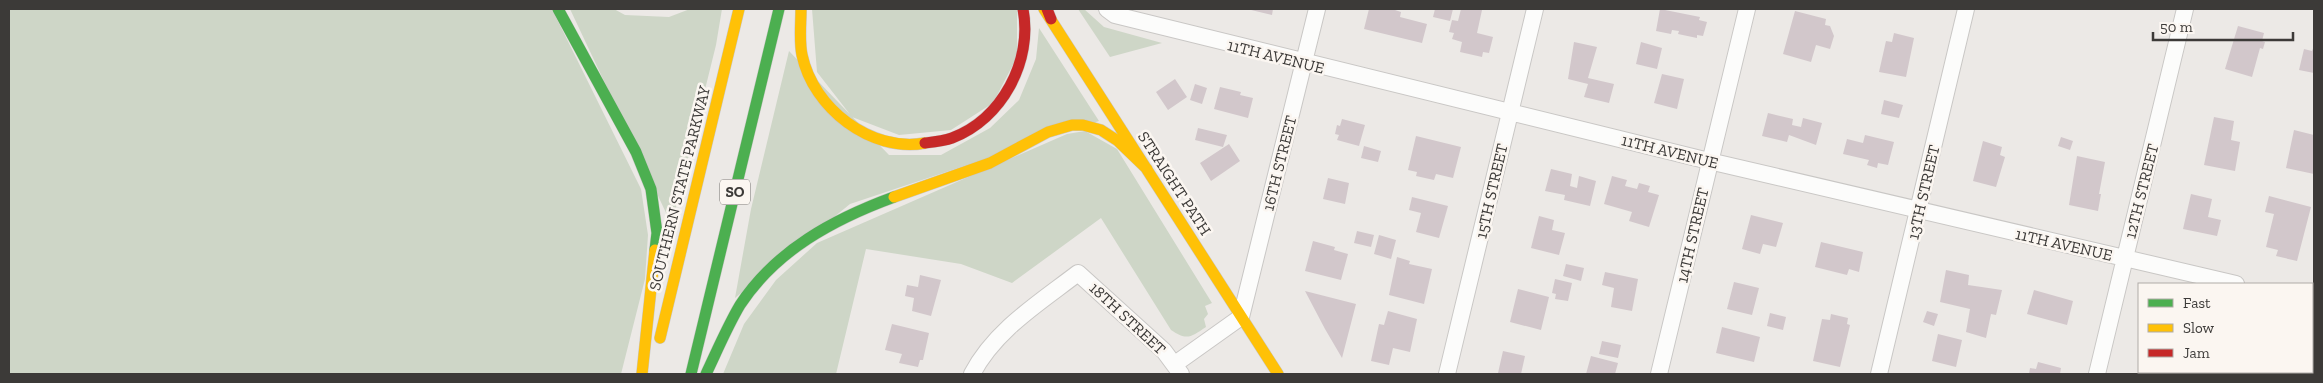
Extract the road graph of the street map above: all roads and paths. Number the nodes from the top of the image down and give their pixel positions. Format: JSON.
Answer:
{"nodes":[{"id":1,"x":558,"y":9,"type":"edge"},
{"id":2,"x":739,"y":9,"type":"edge"},
{"id":3,"x":780,"y":9,"type":"edge"},
{"id":4,"x":800,"y":9,"type":"edge"},
{"id":5,"x":1023,"y":9,"type":"edge"},
{"id":6,"x":1107,"y":9,"type":"edge"},
{"id":7,"x":1317,"y":9,"type":"edge"},
{"id":8,"x":1535,"y":9,"type":"edge"},
{"id":9,"x":1747,"y":9,"type":"edge"},
{"id":10,"x":1966,"y":9,"type":"edge"},
{"id":11,"x":2185,"y":9,"type":"edge"},
{"id":12,"x":1047,"y":12,"type":"edge"},
{"id":13,"x":1303,"y":63,"type":"junction"},
{"id":14,"x":1510,"y":112,"type":"junction"},
{"id":15,"x":1709,"y":161,"type":"junction"},
{"id":16,"x":1147,"y":169,"type":"junction"},
{"id":17,"x":1918,"y":210,"type":"junction"},
{"id":18,"x":2124,"y":259,"type":"junction"},
{"id":19,"x":2232,"y":283,"type":"edge"},
{"id":20,"x":1241,"y":317,"type":"junction"},
{"id":21,"x":1178,"y":369,"type":"edge"},
{"id":22,"x":642,"y":374,"type":"edge"},
{"id":23,"x":651,"y":374,"type":"edge"},
{"id":24,"x":691,"y":374,"type":"edge"},
{"id":25,"x":706,"y":374,"type":"edge"},
{"id":26,"x":972,"y":374,"type":"edge"},
{"id":27,"x":1278,"y":374,"type":"edge"},
{"id":28,"x":1448,"y":374,"type":"edge"},
{"id":29,"x":1659,"y":374,"type":"edge"},
{"id":30,"x":1879,"y":374,"type":"edge"},
{"id":31,"x":2097,"y":374,"type":"edge"}],
"edges":[{"from":1,"to":22,"type":"main road"},
{"from":2,"to":23,"type":"main road","name":"SOUTHERN STATE PARKWAY","number":"SO"},
{"from":3,"to":24,"type":"main road","number":"SO"},
{"from":4,"to":5,"type":"main road"},
{"from":6,"to":13,"type":"street","name":"11TH AVENUE"},
{"from":7,"to":13,"type":"street","name":"16TH STREET"},
{"from":8,"to":14,"type":"street","name":"15TH STREET"},
{"from":9,"to":15,"type":"street","name":"14TH STREET"},
{"from":10,"to":17,"type":"street","name":"13TH STREET"},
{"from":11,"to":18,"type":"street","name":"12TH STREET"},
{"from":12,"to":16,"type":"main road","name":"STRAIGHT PATH"},
{"from":13,"to":14,"type":"street","name":"11TH AVENUE"},
{"from":13,"to":20,"type":"street","name":"16TH STREET"},
{"from":14,"to":15,"type":"street","name":"11TH AVENUE"},
{"from":14,"to":28,"type":"street","name":"15TH STREET"},
{"from":15,"to":17,"type":"street","name":"11TH AVENUE"},
{"from":15,"to":29,"type":"street","name":"14TH STREET"},
{"from":16,"to":20,"type":"main road","name":"STRAIGHT PATH"},
{"from":16,"to":25,"type":"main road"},
{"from":17,"to":18,"type":"street","name":"11TH AVENUE"},
{"from":17,"to":30,"type":"street","name":"13TH STREET"},
{"from":18,"to":19,"type":"street","name":"11TH AVENUE"},
{"from":18,"to":31,"type":"street","name":"12TH STREET"},
{"from":20,"to":21,"type":"street"},
{"from":20,"to":27,"type":"main road","name":"STRAIGHT PATH"},
{"from":21,"to":26,"type":"street","name":"18TH STREET"}]}
